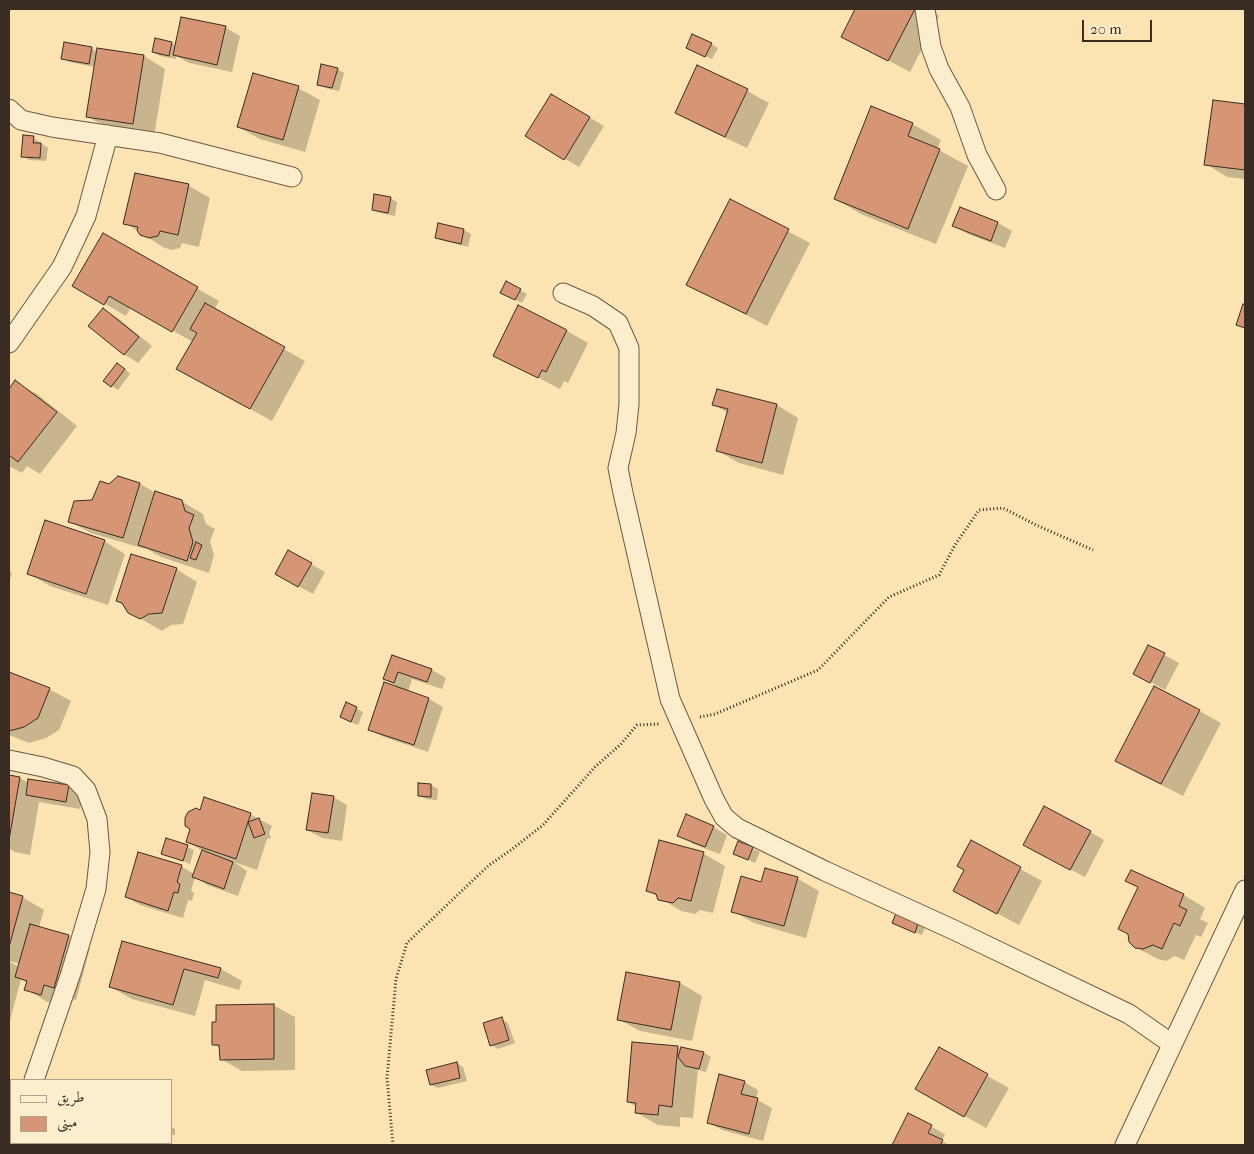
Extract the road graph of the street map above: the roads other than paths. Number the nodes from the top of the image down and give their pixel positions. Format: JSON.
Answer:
{"nodes":[{"id":1,"x":925,"y":9,"type":"edge"},
{"id":2,"x":9,"y":109,"type":"edge"},
{"id":3,"x":108,"y":135,"type":"junction"},
{"id":4,"x":292,"y":177,"type":"dead end"},
{"id":5,"x":996,"y":190,"type":"dead end"},
{"id":6,"x":564,"y":293,"type":"dead end"},
{"id":7,"x":9,"y":343,"type":"edge"},
{"id":8,"x":9,"y":760,"type":"edge"},
{"id":9,"x":1245,"y":890,"type":"edge"},
{"id":10,"x":1172,"y":1044,"type":"junction"},
{"id":11,"x":34,"y":1079,"type":"edge"},
{"id":12,"x":1125,"y":1145,"type":"edge"}],
"edges":[{"from":1,"to":5,"type":"street"},
{"from":2,"to":3,"type":"street"},
{"from":3,"to":4,"type":"street"},
{"from":3,"to":7,"type":"street"},
{"from":6,"to":10,"type":"street"},
{"from":8,"to":11,"type":"street"},
{"from":9,"to":10,"type":"street"},
{"from":10,"to":12,"type":"street"}]}
